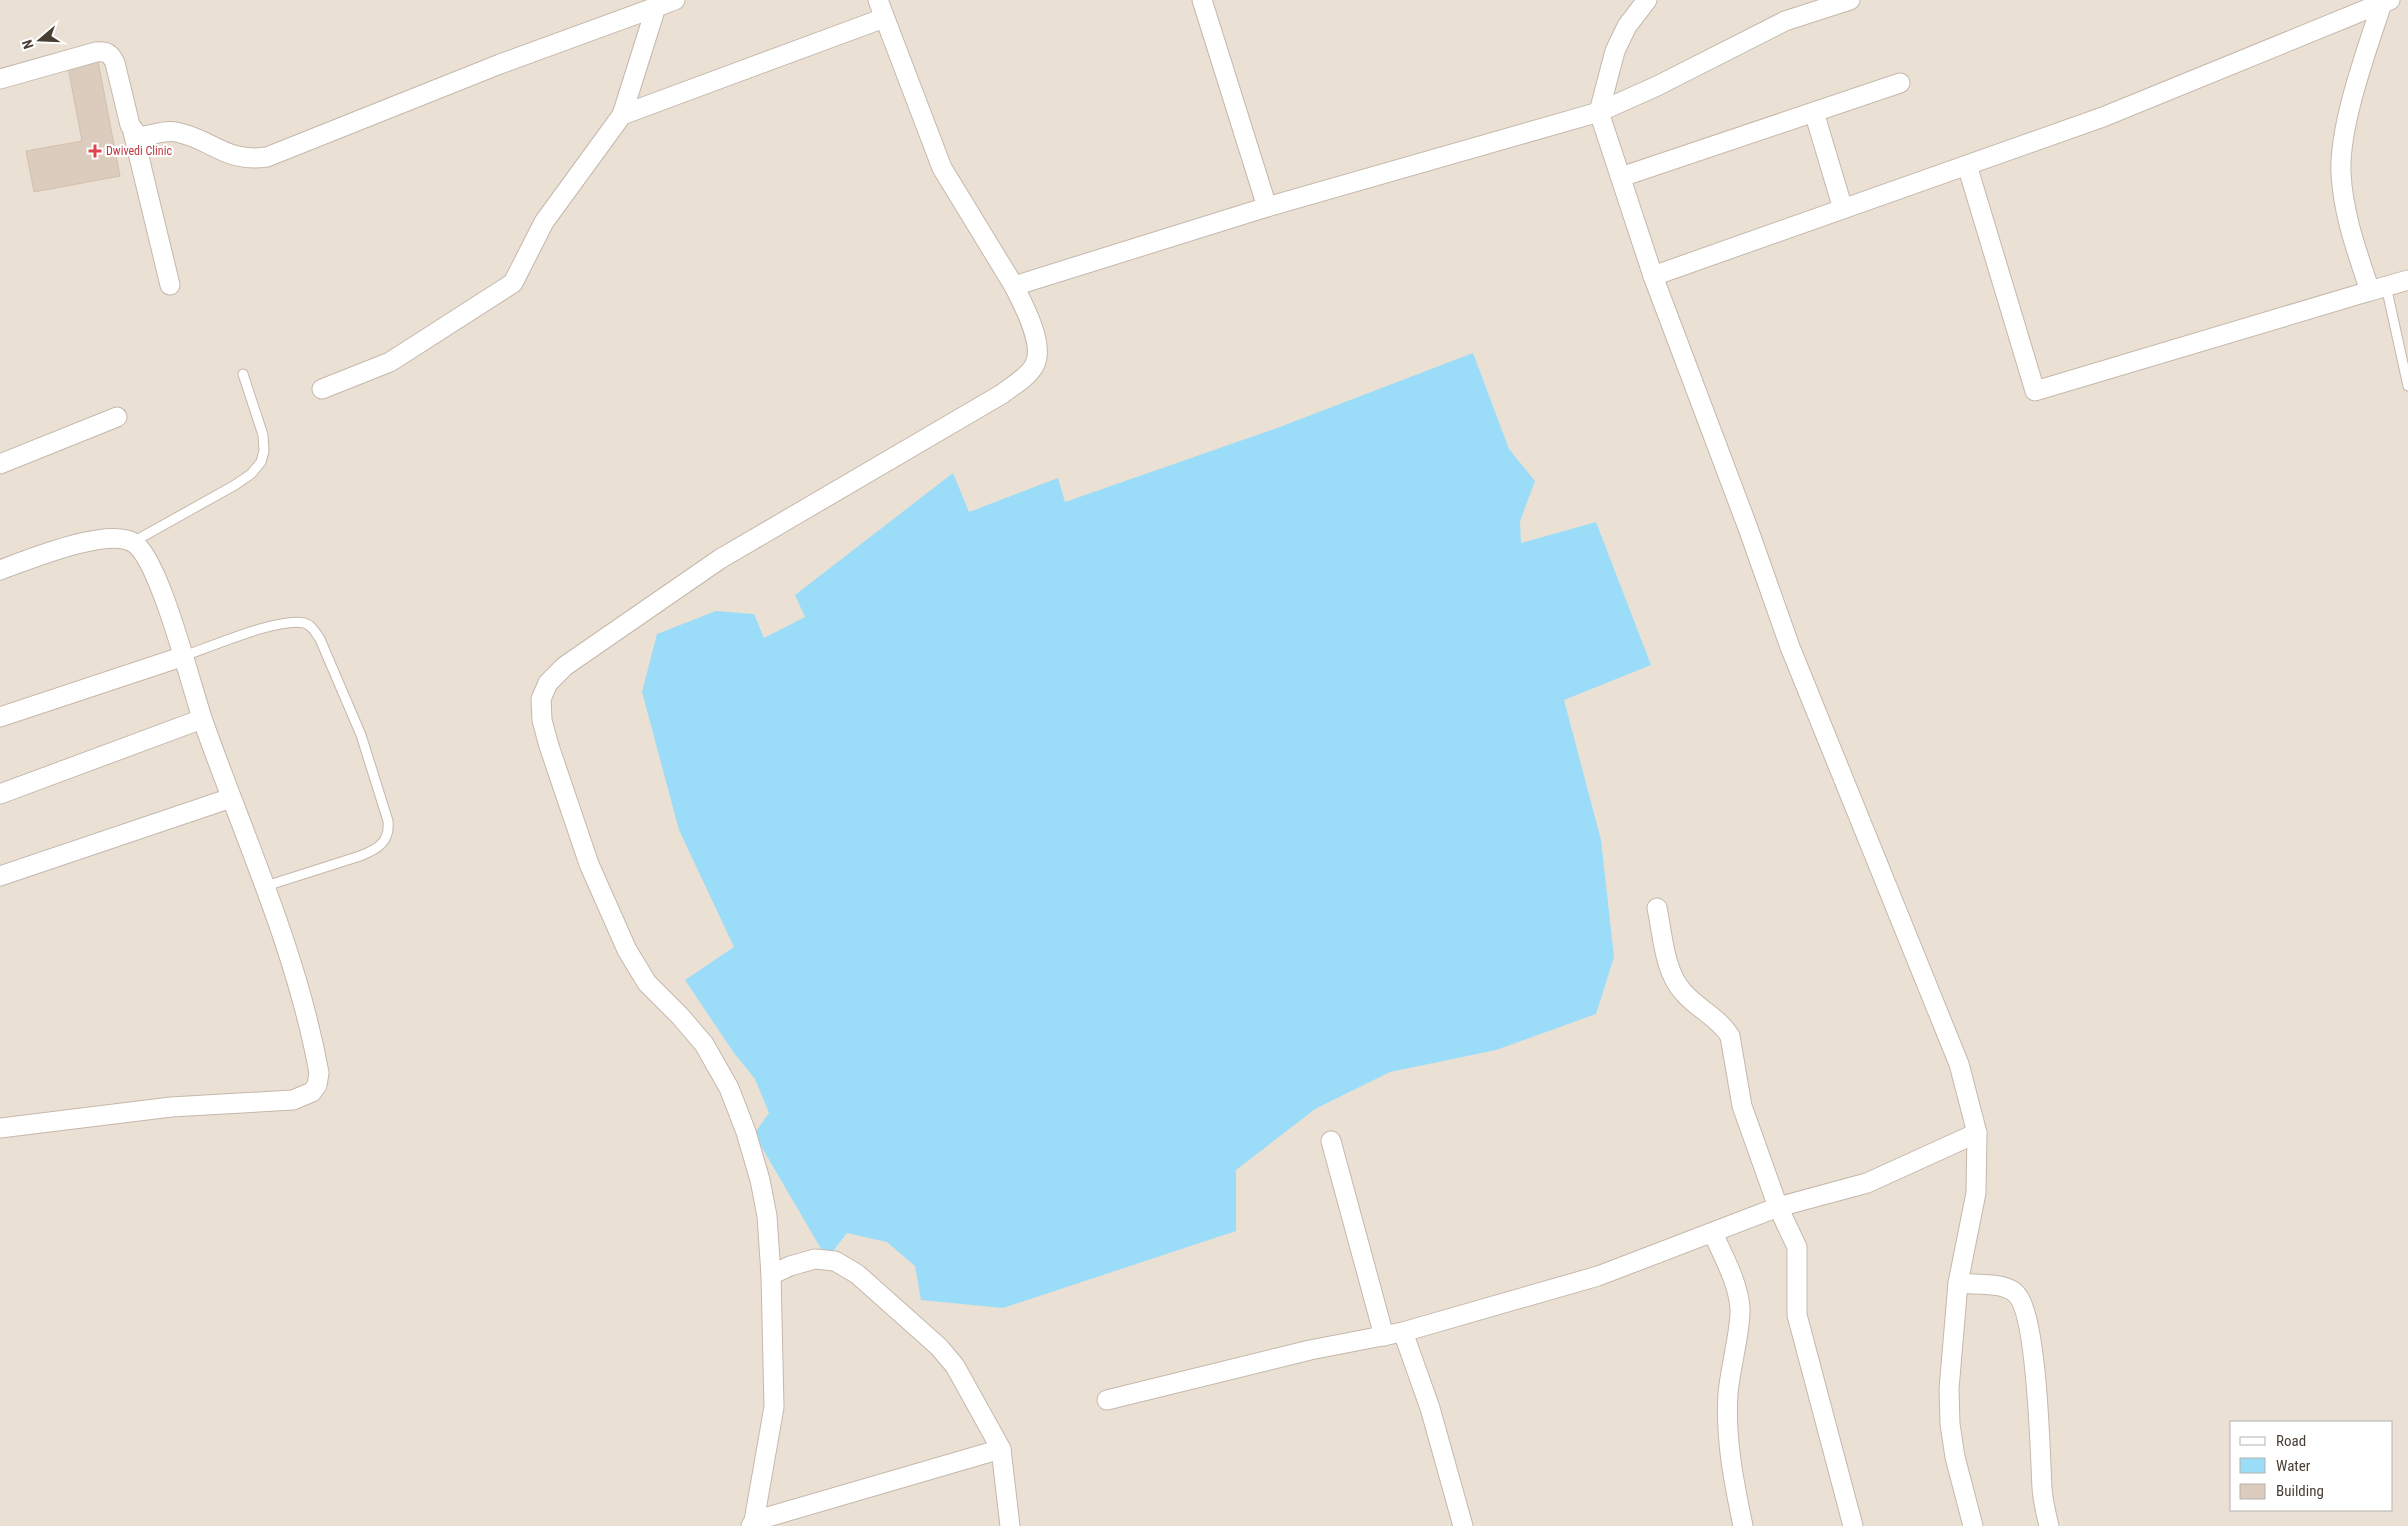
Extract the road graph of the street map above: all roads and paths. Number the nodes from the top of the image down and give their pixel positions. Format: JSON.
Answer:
{"nodes":[{"id":1,"x":675,"y":0,"type":"edge"},
{"id":2,"x":878,"y":0,"type":"edge"},
{"id":3,"x":1202,"y":0,"type":"edge"},
{"id":4,"x":1647,"y":0,"type":"edge"},
{"id":5,"x":1850,"y":0,"type":"edge"},
{"id":6,"x":2385,"y":1,"type":"edge"},
{"id":7,"x":656,"y":7,"type":"junction"},
{"id":8,"x":884,"y":18,"type":"junction"},
{"id":9,"x":0,"y":79,"type":"edge"},
{"id":10,"x":1900,"y":83,"type":"dead end"},
{"id":11,"x":1599,"y":112,"type":"junction"},
{"id":12,"x":1814,"y":112,"type":"junction"},
{"id":13,"x":622,"y":115,"type":"junction"},
{"id":14,"x":133,"y":132,"type":"junction"},
{"id":15,"x":1967,"y":165,"type":"junction"},
{"id":16,"x":1621,"y":178,"type":"junction"},
{"id":17,"x":1267,"y":207,"type":"junction"},
{"id":18,"x":1842,"y":209,"type":"junction"},
{"id":19,"x":1654,"y":276,"type":"junction"},
{"id":20,"x":2408,"y":280,"type":"edge"},
{"id":21,"x":170,"y":285,"type":"dead end"},
{"id":22,"x":1014,"y":286,"type":"junction"},
{"id":23,"x":2378,"y":288,"type":"junction"},
{"id":24,"x":243,"y":374,"type":"dead end"},
{"id":25,"x":2408,"y":386,"type":"edge"},
{"id":26,"x":322,"y":389,"type":"dead end"},
{"id":27,"x":117,"y":417,"type":"dead end"},
{"id":28,"x":0,"y":464,"type":"edge"},
{"id":29,"x":133,"y":542,"type":"junction"},
{"id":30,"x":0,"y":570,"type":"edge"},
{"id":31,"x":184,"y":656,"type":"junction"},
{"id":32,"x":0,"y":717,"type":"edge"},
{"id":33,"x":202,"y":719,"type":"junction"},
{"id":34,"x":0,"y":794,"type":"edge"},
{"id":35,"x":231,"y":798,"type":"junction"},
{"id":36,"x":0,"y":876,"type":"edge"},
{"id":37,"x":266,"y":886,"type":"junction"},
{"id":38,"x":1657,"y":908,"type":"dead end"},
{"id":39,"x":0,"y":1128,"type":"edge"},
{"id":40,"x":1977,"y":1133,"type":"junction"},
{"id":41,"x":1332,"y":1141,"type":"dead end"},
{"id":42,"x":1778,"y":1207,"type":"junction"},
{"id":43,"x":1713,"y":1233,"type":"junction"},
{"id":44,"x":771,"y":1275,"type":"junction"},
{"id":45,"x":1958,"y":1283,"type":"junction"},
{"id":46,"x":1403,"y":1332,"type":"junction"},
{"id":47,"x":1384,"y":1336,"type":"junction"},
{"id":48,"x":1107,"y":1400,"type":"dead end"},
{"id":49,"x":1001,"y":1449,"type":"junction"},
{"id":50,"x":753,"y":1524,"type":"edge"},
{"id":51,"x":1010,"y":1526,"type":"edge"},
{"id":52,"x":1463,"y":1526,"type":"edge"},
{"id":53,"x":1743,"y":1526,"type":"edge"},
{"id":54,"x":1853,"y":1526,"type":"edge"},
{"id":55,"x":1973,"y":1526,"type":"edge"},
{"id":56,"x":2049,"y":1526,"type":"edge"}],
"edges":[{"from":1,"to":7,"type":"street"},
{"from":2,"to":8,"type":"street"},
{"from":3,"to":17,"type":"street"},
{"from":4,"to":11,"type":"street"},
{"from":5,"to":11,"type":"street"},
{"from":6,"to":15,"type":"street"},
{"from":6,"to":23,"type":"street"},
{"from":7,"to":13,"type":"street"},
{"from":7,"to":14,"type":"street"},
{"from":8,"to":13,"type":"street"},
{"from":8,"to":22,"type":"street"},
{"from":9,"to":14,"type":"street"},
{"from":10,"to":12,"type":"street"},
{"from":11,"to":16,"type":"street"},
{"from":11,"to":17,"type":"street"},
{"from":12,"to":16,"type":"street"},
{"from":12,"to":18,"type":"street"},
{"from":13,"to":26,"type":"street"},
{"from":14,"to":21,"type":"street"},
{"from":15,"to":18,"type":"street"},
{"from":15,"to":23,"type":"street"},
{"from":16,"to":19,"type":"street"},
{"from":17,"to":22,"type":"street"},
{"from":18,"to":19,"type":"street"},
{"from":19,"to":40,"type":"street"},
{"from":20,"to":23,"type":"street"},
{"from":22,"to":44,"type":"street"},
{"from":23,"to":25,"type":"lane"},
{"from":24,"to":29,"type":"lane"},
{"from":27,"to":28,"type":"street"},
{"from":29,"to":30,"type":"street"},
{"from":29,"to":31,"type":"street"},
{"from":31,"to":32,"type":"street"},
{"from":31,"to":33,"type":"street"},
{"from":31,"to":37,"type":"lane"},
{"from":33,"to":34,"type":"street"},
{"from":33,"to":35,"type":"street"},
{"from":35,"to":36,"type":"street"},
{"from":35,"to":37,"type":"street"},
{"from":37,"to":39,"type":"street"},
{"from":38,"to":42,"type":"street"},
{"from":40,"to":42,"type":"street"},
{"from":40,"to":45,"type":"street"},
{"from":41,"to":47,"type":"street"},
{"from":42,"to":43,"type":"street"},
{"from":42,"to":54,"type":"street"},
{"from":43,"to":46,"type":"street"},
{"from":43,"to":53,"type":"street"},
{"from":44,"to":49,"type":"street"},
{"from":44,"to":50,"type":"street"},
{"from":45,"to":55,"type":"street"},
{"from":45,"to":56,"type":"street"},
{"from":46,"to":47,"type":"street"},
{"from":46,"to":52,"type":"street"},
{"from":47,"to":48,"type":"street"},
{"from":49,"to":50,"type":"street"},
{"from":49,"to":51,"type":"street"}]}
